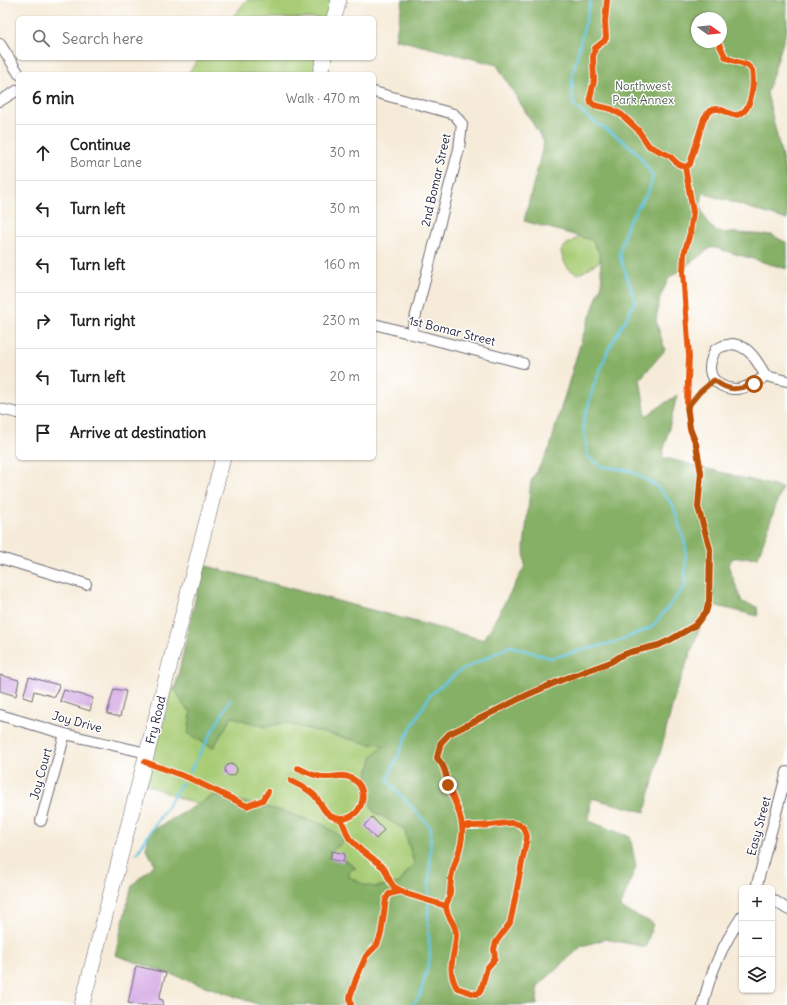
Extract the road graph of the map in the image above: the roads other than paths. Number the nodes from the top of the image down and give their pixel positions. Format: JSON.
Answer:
{"nodes":[{"id":1,"x":339,"y":0,"type":"edge"},
{"id":2,"x":335,"y":16,"type":"edge"},
{"id":3,"x":0,"y":44,"type":"edge"},
{"id":4,"x":324,"y":60,"type":"edge"},
{"id":5,"x":18,"y":72,"type":"edge"},
{"id":6,"x":320,"y":72,"type":"edge"},
{"id":7,"x":16,"y":91,"type":"edge"},
{"id":8,"x":376,"y":93,"type":"edge"},
{"id":9,"x":0,"y":101,"type":"edge"},
{"id":10,"x":376,"y":325,"type":"edge"},
{"id":11,"x":411,"y":334,"type":"junction"},
{"id":12,"x":523,"y":362,"type":"dead end"},
{"id":13,"x":766,"y":376,"type":"junction"},
{"id":14,"x":787,"y":381,"type":"edge"},
{"id":15,"x":0,"y":408,"type":"edge"},
{"id":16,"x":16,"y":412,"type":"edge"},
{"id":17,"x":222,"y":460,"type":"edge"},
{"id":18,"x":0,"y":558,"type":"edge"},
{"id":19,"x":86,"y":584,"type":"dead end"},
{"id":20,"x":0,"y":715,"type":"edge"},
{"id":21,"x":65,"y":734,"type":"junction"},
{"id":22,"x":147,"y":753,"type":"junction"},
{"id":23,"x":787,"y":772,"type":"edge"},
{"id":24,"x":784,"y":795,"type":"edge"},
{"id":25,"x":41,"y":820,"type":"dead end"},
{"id":26,"x":757,"y":885,"type":"edge"},
{"id":27,"x":775,"y":901,"type":"edge"},
{"id":28,"x":787,"y":909,"type":"edge"},
{"id":29,"x":739,"y":921,"type":"edge"},
{"id":30,"x":82,"y":1005,"type":"edge"},
{"id":31,"x":703,"y":1005,"type":"edge"}],
"edges":[{"from":1,"to":2,"type":"street"},
{"from":3,"to":5,"type":"street"},
{"from":4,"to":6,"type":"street"},
{"from":7,"to":9,"type":"street"},
{"from":8,"to":11,"type":"street","name":"2nd Bomar Street"},
{"from":10,"to":11,"type":"street","name":"1st Bomar Street"},
{"from":11,"to":12,"type":"street","name":"1st Bomar Street"},
{"from":13,"to":13,"type":"street"},
{"from":13,"to":14,"type":"street"},
{"from":15,"to":16,"type":"street"},
{"from":17,"to":22,"type":"street","name":"Fry Road"},
{"from":18,"to":19,"type":"street"},
{"from":20,"to":21,"type":"street","name":"Joy Drive"},
{"from":21,"to":22,"type":"street","name":"Joy Drive"},
{"from":21,"to":25,"type":"street","name":"Joy Court"},
{"from":22,"to":30,"type":"street","name":"Fry Road"},
{"from":23,"to":24,"type":"street","name":"Easy Street"},
{"from":24,"to":26,"type":"street","name":"Easy Street"},
{"from":27,"to":28,"type":"street"},
{"from":29,"to":31,"type":"street"}]}
